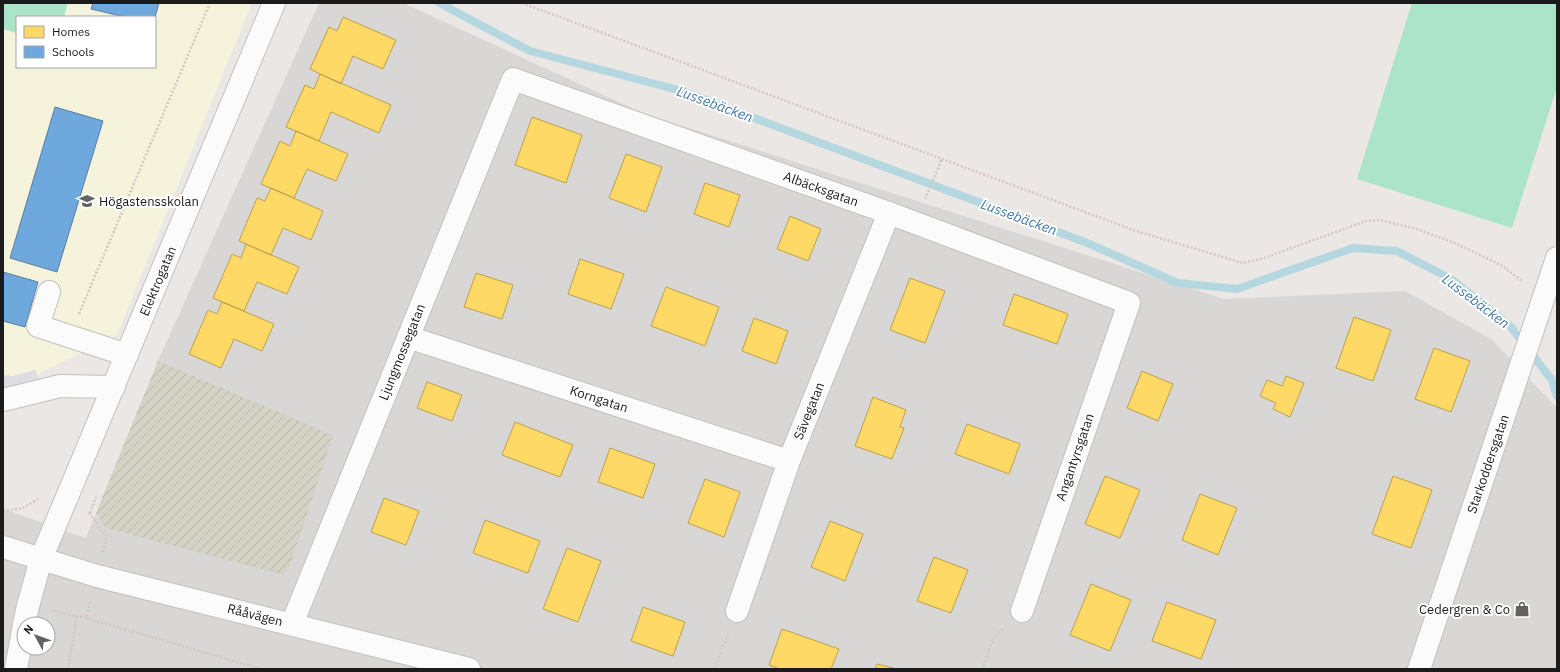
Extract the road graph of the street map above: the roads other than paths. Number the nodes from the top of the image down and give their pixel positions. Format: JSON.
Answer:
{"nodes":[{"id":1,"x":274,"y":3,"type":"edge"},
{"id":2,"x":513,"y":79,"type":"joint"},
{"id":3,"x":889,"y":213,"type":"junction"},
{"id":4,"x":1557,"y":258,"type":"edge"},
{"id":5,"x":49,"y":292,"type":"dead end"},
{"id":6,"x":1129,"y":303,"type":"joint"},
{"id":7,"x":408,"y":337,"type":"junction"},
{"id":8,"x":127,"y":356,"type":"junction"},
{"id":9,"x":114,"y":387,"type":"junction"},
{"id":10,"x":3,"y":400,"type":"edge"},
{"id":11,"x":789,"y":461,"type":"junction"},
{"id":12,"x":3,"y":547,"type":"edge"},
{"id":13,"x":41,"y":560,"type":"junction"},
{"id":14,"x":737,"y":611,"type":"road end"},
{"id":15,"x":1022,"y":611,"type":"road end"},
{"id":16,"x":26,"y":616,"type":"edge"},
{"id":17,"x":292,"y":624,"type":"junction"},
{"id":18,"x":18,"y":656,"type":"edge"},
{"id":19,"x":16,"y":669,"type":"edge"},
{"id":20,"x":469,"y":669,"type":"edge"},
{"id":21,"x":1419,"y":669,"type":"edge"}],
"edges":[{"from":1,"to":8,"type":"street","name":"Elektrogatan"},
{"from":2,"to":3,"type":"street","name":"Albäcksgatan"},
{"from":2,"to":7,"type":"street","name":"Ljungmossegatan"},
{"from":3,"to":6,"type":"street","name":"Albäcksgatan"},
{"from":3,"to":11,"type":"street","name":"Sävegatan"},
{"from":4,"to":21,"type":"street","name":"Starkoddersgatan"},
{"from":5,"to":8,"type":"street"},
{"from":6,"to":15,"type":"street","name":"Angantyrsgatan"},
{"from":7,"to":11,"type":"street","name":"Korngatan"},
{"from":7,"to":17,"type":"street","name":"Ljungmossegatan"},
{"from":8,"to":9,"type":"street","name":"Elektrogatan"},
{"from":9,"to":10,"type":"street"},
{"from":9,"to":13,"type":"street","name":"Elektrogatan"},
{"from":11,"to":14,"type":"street","name":"Sävegatan"},
{"from":12,"to":13,"type":"street","name":"Rååvägen"},
{"from":13,"to":16,"type":"street","name":"Elektrogatan"},
{"from":13,"to":17,"type":"street","name":"Rååvägen"},
{"from":17,"to":20,"type":"street","name":"Rååvägen"},
{"from":18,"to":19,"type":"street","name":"Elektrogatan"}]}
